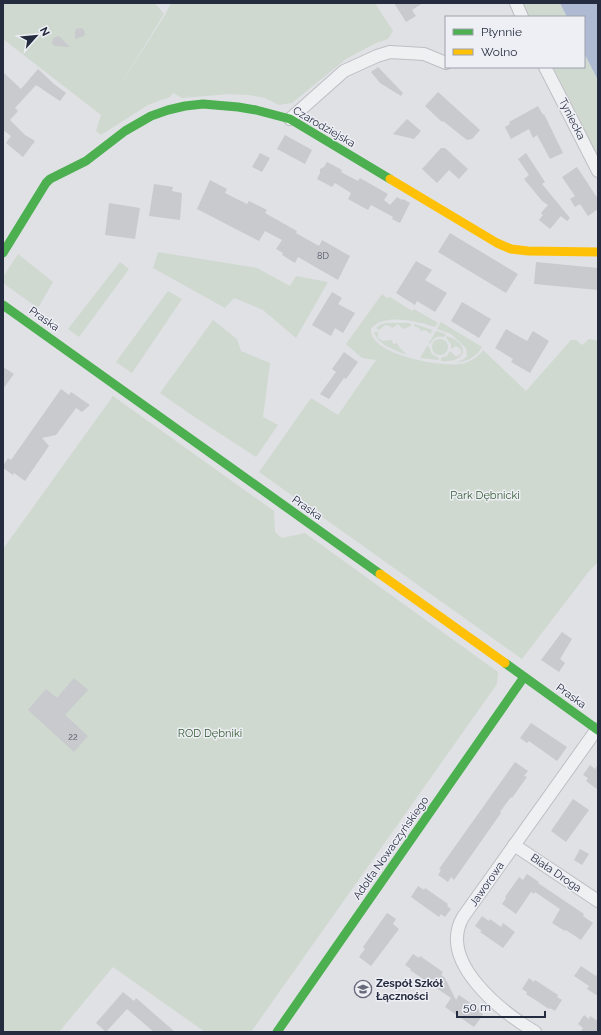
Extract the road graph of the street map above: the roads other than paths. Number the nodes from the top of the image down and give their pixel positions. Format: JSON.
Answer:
{"nodes":[{"id":1,"x":516,"y":3,"type":"edge"},
{"id":2,"x":522,"y":16,"type":"edge"},
{"id":3,"x":445,"y":63,"type":"edge"},
{"id":4,"x":546,"y":68,"type":"edge"},
{"id":5,"x":290,"y":119,"type":"junction"},
{"id":6,"x":598,"y":171,"type":"edge"},
{"id":7,"x":598,"y":252,"type":"edge"},
{"id":8,"x":3,"y":253,"type":"edge"},
{"id":9,"x":3,"y":305,"type":"edge"},
{"id":10,"x":524,"y":677,"type":"junction"},
{"id":11,"x":598,"y":729,"type":"edge"},
{"id":12,"x":514,"y":845,"type":"junction"},
{"id":13,"x":598,"y":901,"type":"edge"},
{"id":14,"x":277,"y":1032,"type":"edge"},
{"id":15,"x":535,"y":1032,"type":"edge"}],
"edges":[{"from":1,"to":2,"type":"street"},
{"from":3,"to":5,"type":"street"},
{"from":4,"to":6,"type":"street","name":"Tyniecka"},
{"from":5,"to":7,"type":"street","name":"Czarodziejska"},
{"from":5,"to":8,"type":"street","name":"Czarodziejska"},
{"from":9,"to":10,"type":"street","name":"Praska"},
{"from":10,"to":11,"type":"street","name":"Praska"},
{"from":10,"to":14,"type":"street","name":"Adolfa Nowaczyńskiego"},
{"from":11,"to":12,"type":"street","name":"Jaworowa"},
{"from":12,"to":13,"type":"street","name":"Biała Droga"},
{"from":12,"to":15,"type":"street","name":"Jaworowa"}]}
